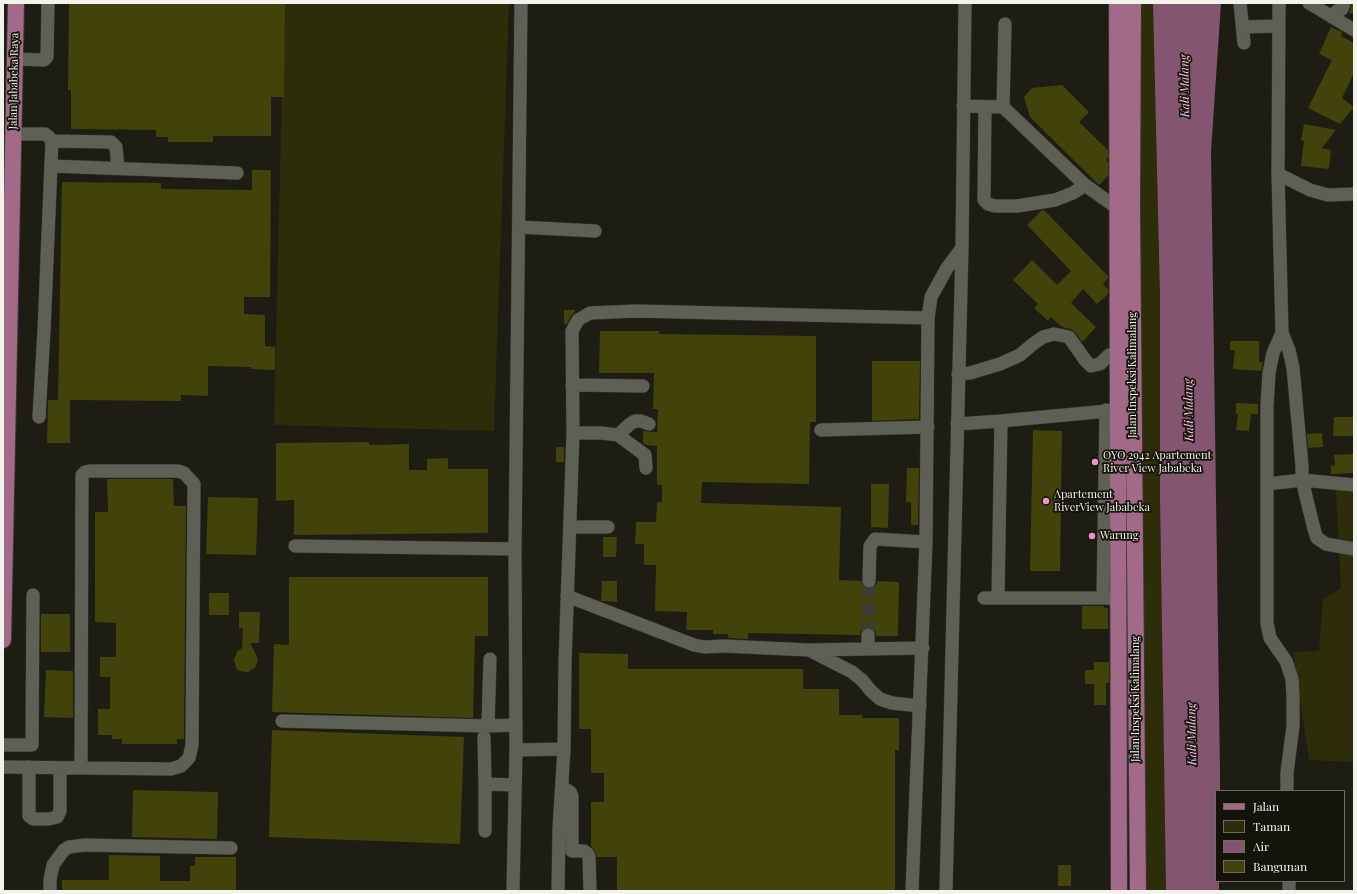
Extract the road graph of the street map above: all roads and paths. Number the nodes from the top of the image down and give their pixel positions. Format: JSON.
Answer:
{"nodes":[{"id":1,"x":16,"y":3,"type":"edge"},
{"id":2,"x":48,"y":3,"type":"edge"},
{"id":3,"x":521,"y":3,"type":"edge"},
{"id":4,"x":965,"y":3,"type":"edge"},
{"id":5,"x":1118,"y":3,"type":"edge"},
{"id":6,"x":1133,"y":3,"type":"edge"},
{"id":7,"x":1240,"y":3,"type":"edge"},
{"id":8,"x":1279,"y":3,"type":"edge"},
{"id":9,"x":1309,"y":3,"type":"edge"},
{"id":10,"x":1344,"y":3,"type":"edge"},
{"id":11,"x":1332,"y":17,"type":"junction"},
{"id":12,"x":1005,"y":24,"type":"dead end"},
{"id":13,"x":1278,"y":26,"type":"junction"},
{"id":14,"x":1243,"y":27,"type":"junction"},
{"id":15,"x":1354,"y":30,"type":"edge"},
{"id":16,"x":1244,"y":43,"type":"dead end"},
{"id":17,"x":15,"y":59,"type":"junction"},
{"id":18,"x":963,"y":106,"type":"junction"},
{"id":19,"x":985,"y":107,"type":"junction"},
{"id":20,"x":1003,"y":107,"type":"junction"},
{"id":21,"x":13,"y":134,"type":"junction"},
{"id":22,"x":52,"y":141,"type":"junction"},
{"id":23,"x":51,"y":166,"type":"junction"},
{"id":24,"x":12,"y":167,"type":"junction"},
{"id":25,"x":118,"y":168,"type":"junction"},
{"id":26,"x":236,"y":173,"type":"dead end"},
{"id":27,"x":1278,"y":174,"type":"junction"},
{"id":28,"x":3,"y":181,"type":"edge"},
{"id":29,"x":1085,"y":185,"type":"junction"},
{"id":30,"x":1354,"y":194,"type":"edge"},
{"id":31,"x":1125,"y":208,"type":"junction"},
{"id":32,"x":519,"y":227,"type":"junction"},
{"id":33,"x":595,"y":231,"type":"dead end"},
{"id":34,"x":962,"y":248,"type":"junction"},
{"id":35,"x":928,"y":318,"type":"junction"},
{"id":36,"x":1282,"y":333,"type":"junction"},
{"id":37,"x":1118,"y":356,"type":"junction"},
{"id":38,"x":958,"y":374,"type":"junction"},
{"id":39,"x":572,"y":385,"type":"junction"},
{"id":40,"x":643,"y":386,"type":"dead end"},
{"id":41,"x":1112,"y":410,"type":"junction"},
{"id":42,"x":39,"y":417,"type":"dead end"},
{"id":43,"x":1001,"y":421,"type":"junction"},
{"id":44,"x":649,"y":424,"type":"dead end"},
{"id":45,"x":957,"y":424,"type":"junction"},
{"id":46,"x":928,"y":427,"type":"junction"},
{"id":47,"x":821,"y":430,"type":"dead end"},
{"id":48,"x":573,"y":433,"type":"junction"},
{"id":49,"x":618,"y":435,"type":"junction"},
{"id":50,"x":646,"y":468,"type":"dead end"},
{"id":51,"x":1302,"y":480,"type":"junction"},
{"id":52,"x":1267,"y":484,"type":"junction"},
{"id":53,"x":1354,"y":485,"type":"edge"},
{"id":54,"x":570,"y":527,"type":"junction"},
{"id":55,"x":608,"y":527,"type":"dead end"},
{"id":56,"x":926,"y":542,"type":"junction"},
{"id":57,"x":295,"y":546,"type":"dead end"},
{"id":58,"x":515,"y":549,"type":"junction"},
{"id":59,"x":1354,"y":549,"type":"edge"},
{"id":60,"x":869,"y":581,"type":"tunnel mouth"},
{"id":61,"x":33,"y":596,"type":"dead end"},
{"id":62,"x":567,"y":596,"type":"junction"},
{"id":63,"x":984,"y":598,"type":"dead end"},
{"id":64,"x":998,"y":598,"type":"junction"},
{"id":65,"x":1110,"y":598,"type":"junction"},
{"id":66,"x":868,"y":635,"type":"tunnel mouth"},
{"id":67,"x":3,"y":639,"type":"edge"},
{"id":68,"x":923,"y":648,"type":"junction"},
{"id":69,"x":868,"y":649,"type":"junction"},
{"id":70,"x":809,"y":650,"type":"junction"},
{"id":71,"x":490,"y":659,"type":"dead end"},
{"id":72,"x":920,"y":706,"type":"junction"},
{"id":73,"x":282,"y":721,"type":"dead end"},
{"id":74,"x":516,"y":724,"type":"junction"},
{"id":75,"x":486,"y":732,"type":"junction"},
{"id":76,"x":3,"y":746,"type":"edge"},
{"id":77,"x":564,"y":749,"type":"junction"},
{"id":78,"x":516,"y":750,"type":"junction"},
{"id":79,"x":3,"y":767,"type":"edge"},
{"id":80,"x":29,"y":767,"type":"junction"},
{"id":81,"x":60,"y":768,"type":"junction"},
{"id":82,"x":81,"y":768,"type":"junction"},
{"id":83,"x":486,"y":784,"type":"junction"},
{"id":84,"x":515,"y":784,"type":"junction"},
{"id":85,"x":562,"y":787,"type":"junction"},
{"id":86,"x":1287,"y":790,"type":"edge"},
{"id":87,"x":485,"y":831,"type":"dead end"},
{"id":88,"x":231,"y":848,"type":"dead end"},
{"id":89,"x":572,"y":851,"type":"junction"},
{"id":90,"x":558,"y":852,"type":"junction"},
{"id":91,"x":50,"y":891,"type":"edge"},
{"id":92,"x":513,"y":891,"type":"edge"},
{"id":93,"x":558,"y":891,"type":"edge"},
{"id":94,"x":590,"y":891,"type":"edge"},
{"id":95,"x":912,"y":891,"type":"edge"},
{"id":96,"x":946,"y":891,"type":"edge"},
{"id":97,"x":1119,"y":891,"type":"edge"},
{"id":98,"x":1138,"y":891,"type":"edge"}],
"edges":[{"from":1,"to":17,"type":"main road","name":"Jalan Jababeka Raya"},
{"from":2,"to":17,"type":"street"},
{"from":3,"to":32,"type":"street"},
{"from":4,"to":18,"type":"street"},
{"from":5,"to":31,"type":"main road","name":"Jalan Inspeksi Kalimalang"},
{"from":6,"to":31,"type":"main road","name":"Jalan Inspeksi Kalimalang"},
{"from":7,"to":14,"type":"street"},
{"from":8,"to":13,"type":"street"},
{"from":9,"to":11,"type":"street"},
{"from":10,"to":11,"type":"street"},
{"from":11,"to":15,"type":"street"},
{"from":12,"to":20,"type":"street"},
{"from":13,"to":14,"type":"street"},
{"from":13,"to":27,"type":"street"},
{"from":14,"to":16,"type":"street"},
{"from":17,"to":21,"type":"main road","name":"Jalan Jababeka Raya"},
{"from":18,"to":19,"type":"street"},
{"from":18,"to":34,"type":"street"},
{"from":19,"to":20,"type":"street"},
{"from":19,"to":29,"type":"street"},
{"from":20,"to":29,"type":"street"},
{"from":21,"to":22,"type":"street"},
{"from":21,"to":24,"type":"main road","name":"Jalan Jababeka Raya"},
{"from":22,"to":23,"type":"street"},
{"from":22,"to":25,"type":"street"},
{"from":23,"to":25,"type":"street"},
{"from":23,"to":42,"type":"street"},
{"from":24,"to":28,"type":"main road"},
{"from":24,"to":67,"type":"main road","name":"Jalan Jababeka Raya"},
{"from":25,"to":26,"type":"street"},
{"from":27,"to":30,"type":"street"},
{"from":27,"to":36,"type":"street"},
{"from":29,"to":31,"type":"street"},
{"from":31,"to":37,"type":"main road","name":"Jalan Inspeksi Kalimalang"},
{"from":31,"to":98,"type":"main road","name":"Jalan Inspeksi Kalimalang"},
{"from":32,"to":33,"type":"street"},
{"from":32,"to":58,"type":"street"},
{"from":34,"to":35,"type":"street"},
{"from":34,"to":38,"type":"street"},
{"from":35,"to":39,"type":"street"},
{"from":35,"to":46,"type":"street"},
{"from":36,"to":51,"type":"street"},
{"from":36,"to":52,"type":"street"},
{"from":37,"to":38,"type":"street"},
{"from":37,"to":41,"type":"main road","name":"Jalan Inspeksi Kalimalang"},
{"from":38,"to":45,"type":"street"},
{"from":39,"to":40,"type":"street"},
{"from":39,"to":48,"type":"street"},
{"from":41,"to":43,"type":"street"},
{"from":41,"to":65,"type":"main road","name":"Jalan Inspeksi Kalimalang"},
{"from":43,"to":45,"type":"street"},
{"from":43,"to":64,"type":"street"},
{"from":44,"to":49,"type":"street"},
{"from":45,"to":96,"type":"street"},
{"from":46,"to":47,"type":"street"},
{"from":46,"to":56,"type":"street"},
{"from":48,"to":49,"type":"street"},
{"from":48,"to":54,"type":"street"},
{"from":49,"to":50,"type":"street"},
{"from":51,"to":52,"type":"street"},
{"from":51,"to":53,"type":"street"},
{"from":51,"to":59,"type":"street"},
{"from":52,"to":86,"type":"street"},
{"from":54,"to":55,"type":"street"},
{"from":54,"to":62,"type":"street"},
{"from":56,"to":60,"type":"street"},
{"from":56,"to":68,"type":"street"},
{"from":57,"to":58,"type":"street"},
{"from":58,"to":74,"type":"street"},
{"from":61,"to":76,"type":"street"},
{"from":62,"to":70,"type":"street"},
{"from":62,"to":77,"type":"street"},
{"from":63,"to":64,"type":"street"},
{"from":64,"to":65,"type":"street"},
{"from":65,"to":97,"type":"main road","name":"Jalan Inspeksi Kalimalang"},
{"from":66,"to":69,"type":"street"},
{"from":68,"to":69,"type":"street"},
{"from":68,"to":72,"type":"street"},
{"from":69,"to":70,"type":"street"},
{"from":70,"to":72,"type":"street"},
{"from":71,"to":75,"type":"street"},
{"from":72,"to":95,"type":"street"},
{"from":73,"to":75,"type":"street"},
{"from":74,"to":75,"type":"street"},
{"from":74,"to":78,"type":"street"},
{"from":75,"to":83,"type":"street"},
{"from":77,"to":78,"type":"street"},
{"from":77,"to":85,"type":"street"},
{"from":78,"to":84,"type":"street"},
{"from":79,"to":80,"type":"street"},
{"from":80,"to":81,"type":"street"},
{"from":80,"to":81,"type":"street"},
{"from":81,"to":82,"type":"street"},
{"from":82,"to":82,"type":"street"},
{"from":83,"to":84,"type":"street"},
{"from":83,"to":87,"type":"street"},
{"from":84,"to":92,"type":"street"},
{"from":85,"to":89,"type":"street"},
{"from":85,"to":90,"type":"street"},
{"from":88,"to":91,"type":"street"},
{"from":89,"to":90,"type":"street"},
{"from":89,"to":94,"type":"street"},
{"from":90,"to":93,"type":"street"}]}
